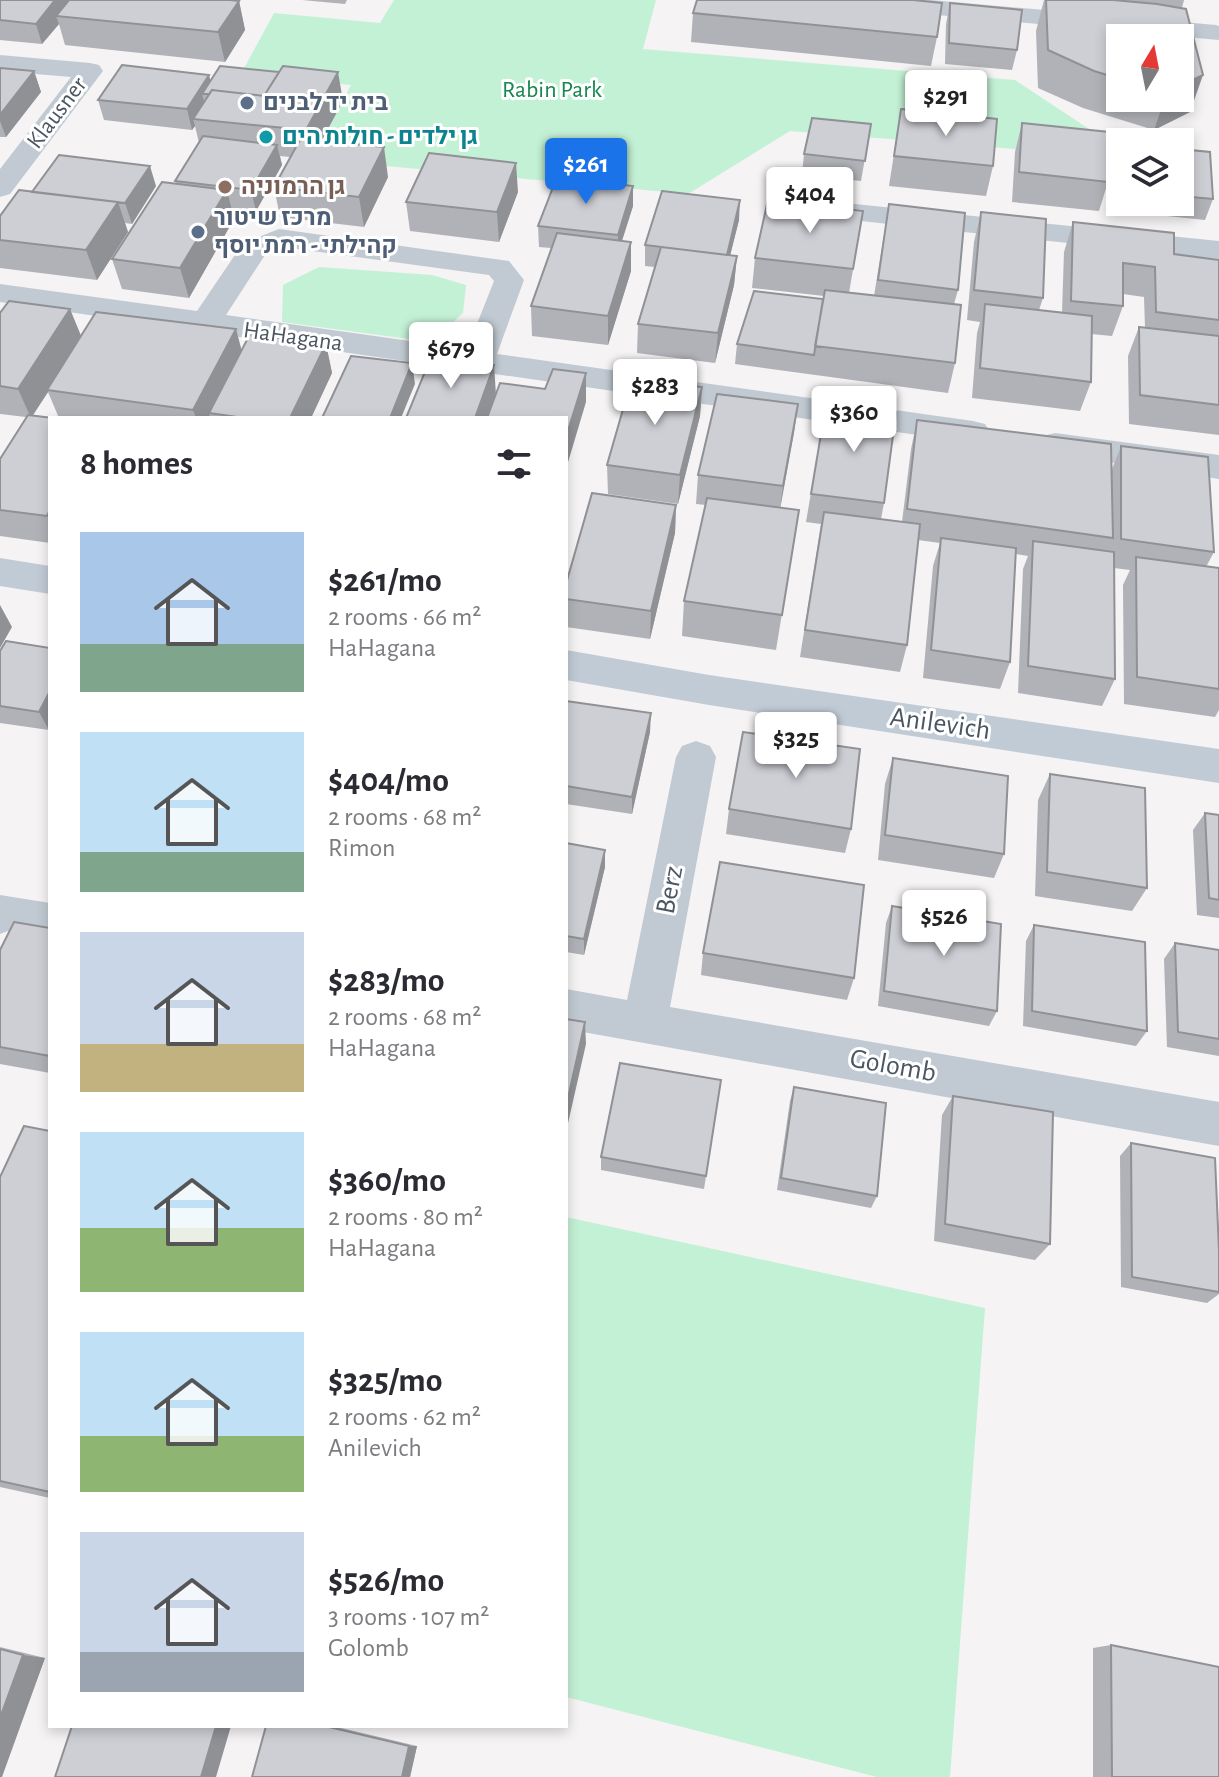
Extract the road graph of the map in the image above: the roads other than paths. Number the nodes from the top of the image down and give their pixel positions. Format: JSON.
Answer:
{"nodes":[{"id":1,"x":847,"y":0,"type":"edge"},
{"id":2,"x":1217,"y":33,"type":"edge"},
{"id":3,"x":0,"y":63,"type":"edge"},
{"id":4,"x":0,"y":188,"type":"edge"},
{"id":5,"x":783,"y":205,"type":"edge"},
{"id":6,"x":1219,"y":250,"type":"edge"},
{"id":7,"x":0,"y":293,"type":"edge"},
{"id":8,"x":204,"y":325,"type":"junction"},
{"id":9,"x":478,"y":361,"type":"junction"},
{"id":10,"x":1219,"y":467,"type":"edge"},
{"id":11,"x":0,"y":572,"type":"edge"},
{"id":12,"x":48,"y":580,"type":"edge"},
{"id":13,"x":568,"y":665,"type":"edge"},
{"id":14,"x":696,"y":757,"type":"dead end"},
{"id":15,"x":1219,"y":766,"type":"edge"},
{"id":16,"x":1,"y":914,"type":"edge"},
{"id":17,"x":48,"y":921,"type":"edge"},
{"id":18,"x":568,"y":1009,"type":"edge"},
{"id":19,"x":645,"y":1022,"type":"junction"},
{"id":20,"x":1219,"y":1124,"type":"edge"}],
"edges":[{"from":1,"to":2,"type":"street"},
{"from":3,"to":4,"type":"street","name":"Klausner"},
{"from":5,"to":6,"type":"street"},
{"from":7,"to":8,"type":"street","name":"HaHagana"},
{"from":8,"to":9,"type":"street","name":"HaHagana"},
{"from":8,"to":9,"type":"street","name":"HaHagana"},
{"from":9,"to":10,"type":"street","name":"HaHagana"},
{"from":11,"to":12,"type":"street"},
{"from":13,"to":15,"type":"street","name":"Anilevich"},
{"from":14,"to":19,"type":"street","name":"Berz"},
{"from":16,"to":17,"type":"street"},
{"from":18,"to":19,"type":"street","name":"Golomb"},
{"from":19,"to":20,"type":"street","name":"Golomb"}]}
